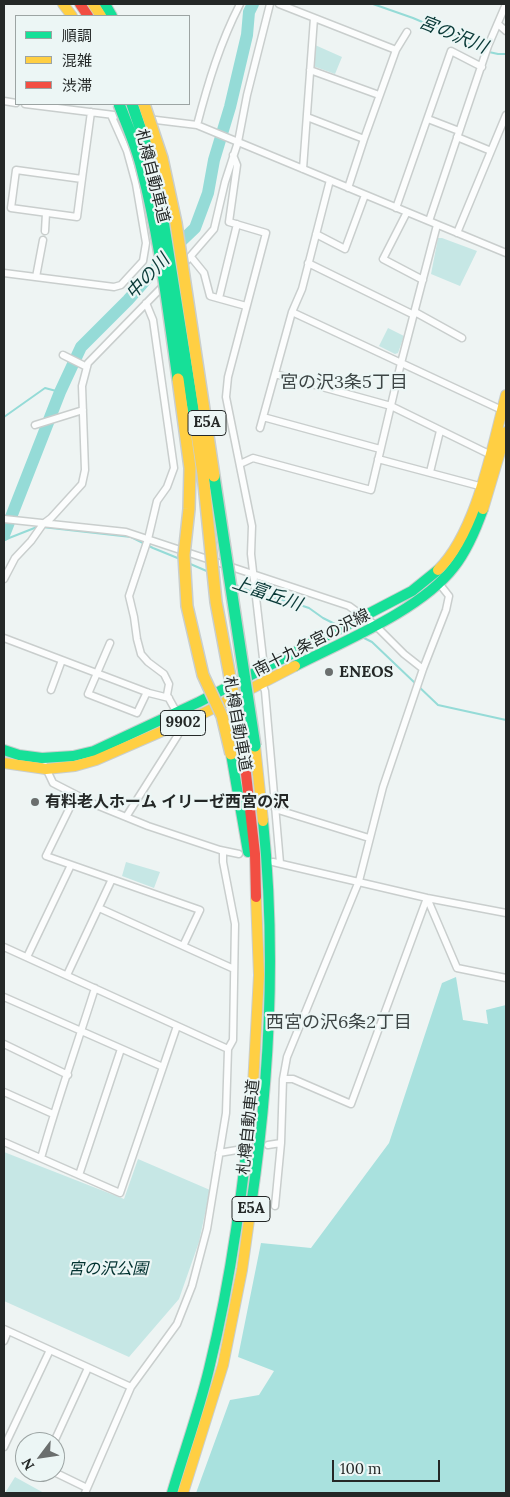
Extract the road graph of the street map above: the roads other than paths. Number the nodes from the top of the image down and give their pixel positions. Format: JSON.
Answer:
{"nodes":[{"id":1,"x":63,"y":4,"type":"edge"},
{"id":2,"x":80,"y":4,"type":"edge"},
{"id":3,"x":93,"y":4,"type":"edge"},
{"id":4,"x":105,"y":4,"type":"edge"},
{"id":5,"x":240,"y":4,"type":"edge"},
{"id":6,"x":270,"y":4,"type":"edge"},
{"id":7,"x":279,"y":4,"type":"edge"},
{"id":8,"x":506,"y":4,"type":"edge"},
{"id":9,"x":71,"y":15,"type":"edge"},
{"id":10,"x":87,"y":15,"type":"edge"},
{"id":11,"x":100,"y":15,"type":"edge"},
{"id":12,"x":111,"y":15,"type":"edge"},
{"id":13,"x":314,"y":18,"type":"junction"},
{"id":14,"x":498,"y":24,"type":"junction"},
{"id":15,"x":506,"y":31,"type":"edge"},
{"id":16,"x":407,"y":32,"type":"dead end"},
{"id":17,"x":396,"y":50,"type":"junction"},
{"id":18,"x":483,"y":64,"type":"junction"},
{"id":19,"x":310,"y":70,"type":"junction"},
{"id":20,"x":379,"y":96,"type":"junction"},
{"id":21,"x":34,"y":105,"type":"edge"},
{"id":22,"x":120,"y":105,"type":"edge"},
{"id":23,"x":132,"y":105,"type":"edge"},
{"id":24,"x":144,"y":105,"type":"edge"},
{"id":25,"x":150,"y":105,"type":"edge"},
{"id":26,"x":91,"y":112,"type":"junction"},
{"id":27,"x":111,"y":115,"type":"junction"},
{"id":28,"x":506,"y":115,"type":"edge"},
{"id":29,"x":307,"y":117,"type":"junction"},
{"id":30,"x":428,"y":119,"type":"junction"},
{"id":31,"x":197,"y":125,"type":"junction"},
{"id":32,"x":458,"y":134,"type":"junction"},
{"id":33,"x":364,"y":139,"type":"junction"},
{"id":34,"x":238,"y":142,"type":"junction"},
{"id":35,"x":490,"y":151,"type":"junction"},
{"id":36,"x":233,"y":155,"type":"junction"},
{"id":37,"x":162,"y":158,"type":"junction"},
{"id":38,"x":303,"y":169,"type":"junction"},
{"id":39,"x":82,"y":179,"type":"junction"},
{"id":40,"x":330,"y":180,"type":"junction"},
{"id":41,"x":348,"y":188,"type":"junction"},
{"id":42,"x":365,"y":195,"type":"junction"},
{"id":43,"x":396,"y":208,"type":"junction"},
{"id":44,"x":407,"y":212,"type":"junction"},
{"id":45,"x":46,"y":213,"type":"junction"},
{"id":46,"x":429,"y":221,"type":"junction"},
{"id":47,"x":237,"y":224,"type":"junction"},
{"id":48,"x":437,"y":225,"type":"junction"},
{"id":49,"x":45,"y":231,"type":"dead end"},
{"id":50,"x":457,"y":233,"type":"junction"},
{"id":51,"x":316,"y":234,"type":"junction"},
{"id":52,"x":43,"y":240,"type":"dead end"},
{"id":53,"x":506,"y":253,"type":"edge"},
{"id":54,"x":191,"y":257,"type":"junction"},
{"id":55,"x":308,"y":263,"type":"junction"},
{"id":56,"x":4,"y":272,"type":"edge"},
{"id":57,"x":36,"y":277,"type":"junction"},
{"id":58,"x":423,"y":280,"type":"junction"},
{"id":59,"x":219,"y":298,"type":"junction"},
{"id":60,"x":146,"y":303,"type":"junction"},
{"id":61,"x":246,"y":306,"type":"junction"},
{"id":62,"x":292,"y":312,"type":"junction"},
{"id":63,"x":414,"y":314,"type":"junction"},
{"id":64,"x":462,"y":338,"type":"dead end"},
{"id":65,"x":63,"y":356,"type":"dead end"},
{"id":66,"x":401,"y":362,"type":"junction"},
{"id":67,"x":87,"y":367,"type":"junction"},
{"id":68,"x":275,"y":374,"type":"junction"},
{"id":69,"x":506,"y":395,"type":"edge"},
{"id":70,"x":391,"y":406,"type":"junction"},
{"id":71,"x":83,"y":410,"type":"junction"},
{"id":72,"x":504,"y":411,"type":"edge"},
{"id":73,"x":263,"y":416,"type":"junction"},
{"id":74,"x":35,"y":425,"type":"dead end"},
{"id":75,"x":260,"y":428,"type":"dead end"},
{"id":76,"x":440,"y":431,"type":"junction"},
{"id":77,"x":506,"y":436,"type":"edge"},
{"id":78,"x":380,"y":449,"type":"junction"},
{"id":79,"x":494,"y":457,"type":"junction"},
{"id":80,"x":378,"y":459,"type":"junction"},
{"id":81,"x":240,"y":464,"type":"junction"},
{"id":82,"x":430,"y":472,"type":"junction"},
{"id":83,"x":484,"y":488,"type":"junction"},
{"id":84,"x":4,"y":518,"type":"edge"},
{"id":85,"x":43,"y":524,"type":"junction"},
{"id":86,"x":148,"y":539,"type":"junction"},
{"id":87,"x":254,"y":575,"type":"junction"},
{"id":88,"x":4,"y":579,"type":"edge"},
{"id":89,"x":435,"y":579,"type":"junction"},
{"id":90,"x":361,"y":618,"type":"junction"},
{"id":91,"x":373,"y":626,"type":"junction"},
{"id":92,"x":4,"y":638,"type":"edge"},
{"id":93,"x":110,"y":643,"type":"dead end"},
{"id":94,"x":62,"y":660,"type":"junction"},
{"id":95,"x":264,"y":667,"type":"junction"},
{"id":96,"x":423,"y":669,"type":"junction"},
{"id":97,"x":98,"y":674,"type":"junction"},
{"id":98,"x":262,"y":683,"type":"junction"},
{"id":99,"x":51,"y":690,"type":"dead end"},
{"id":100,"x":147,"y":692,"type":"junction"},
{"id":101,"x":169,"y":698,"type":"junction"},
{"id":102,"x":178,"y":718,"type":"junction"},
{"id":103,"x":249,"y":746,"type":"junction"},
{"id":104,"x":4,"y":750,"type":"edge"},
{"id":105,"x":42,"y":758,"type":"junction"},
{"id":106,"x":4,"y":763,"type":"edge"},
{"id":107,"x":46,"y":769,"type":"junction"},
{"id":108,"x":76,"y":795,"type":"junction"},
{"id":109,"x":275,"y":809,"type":"junction"},
{"id":110,"x":126,"y":817,"type":"junction"},
{"id":111,"x":369,"y":838,"type":"junction"},
{"id":112,"x":223,"y":851,"type":"junction"},
{"id":113,"x":238,"y":854,"type":"dead end"},
{"id":114,"x":71,"y":865,"type":"junction"},
{"id":115,"x":112,"y":879,"type":"junction"},
{"id":116,"x":359,"y":881,"type":"junction"},
{"id":117,"x":427,"y":898,"type":"junction"},
{"id":118,"x":99,"y":908,"type":"junction"},
{"id":119,"x":506,"y":914,"type":"edge"},
{"id":120,"x":258,"y":918,"type":"junction"},
{"id":121,"x":183,"y":946,"type":"junction"},
{"id":122,"x":4,"y":947,"type":"edge"},
{"id":123,"x":27,"y":957,"type":"junction"},
{"id":124,"x":234,"y":969,"type":"junction"},
{"id":125,"x":67,"y":975,"type":"junction"},
{"id":126,"x":506,"y":978,"type":"edge"},
{"id":127,"x":95,"y":988,"type":"junction"},
{"id":128,"x":4,"y":998,"type":"edge"},
{"id":129,"x":178,"y":1026,"type":"junction"},
{"id":130,"x":82,"y":1032,"type":"junction"},
{"id":131,"x":4,"y":1044,"type":"edge"},
{"id":132,"x":121,"y":1049,"type":"junction"},
{"id":133,"x":228,"y":1049,"type":"junction"},
{"id":134,"x":163,"y":1067,"type":"junction"},
{"id":135,"x":68,"y":1075,"type":"junction"},
{"id":136,"x":283,"y":1079,"type":"junction"},
{"id":137,"x":4,"y":1092,"type":"edge"},
{"id":138,"x":53,"y":1114,"type":"junction"},
{"id":139,"x":4,"y":1142,"type":"edge"},
{"id":140,"x":281,"y":1143,"type":"junction"},
{"id":141,"x":268,"y":1145,"type":"dead end"},
{"id":142,"x":237,"y":1150,"type":"dead end"},
{"id":143,"x":219,"y":1153,"type":"junction"},
{"id":144,"x":41,"y":1158,"type":"junction"},
{"id":145,"x":79,"y":1175,"type":"junction"},
{"id":146,"x":275,"y":1206,"type":"dead end"},
{"id":147,"x":6,"y":1330,"type":"edge"},
{"id":148,"x":4,"y":1341,"type":"edge"},
{"id":149,"x":50,"y":1350,"type":"junction"},
{"id":150,"x":88,"y":1368,"type":"junction"},
{"id":151,"x":131,"y":1387,"type":"junction"},
{"id":152,"x":59,"y":1432,"type":"edge"},
{"id":153,"x":4,"y":1446,"type":"edge"},
{"id":154,"x":65,"y":1479,"type":"edge"},
{"id":155,"x":86,"y":1491,"type":"edge"},
{"id":156,"x":172,"y":1493,"type":"edge"},
{"id":157,"x":183,"y":1493,"type":"edge"}],
"edges":[{"from":1,"to":9,"type":"main road"},
{"from":2,"to":10,"type":"main road"},
{"from":3,"to":11,"type":"main road"},
{"from":4,"to":12,"type":"main road"},
{"from":5,"to":31,"type":"street"},
{"from":6,"to":34,"type":"street"},
{"from":7,"to":13,"type":"street"},
{"from":8,"to":14,"type":"street"},
{"from":13,"to":17,"type":"street"},
{"from":13,"to":19,"type":"street"},
{"from":14,"to":15,"type":"street"},
{"from":14,"to":18,"type":"street"},
{"from":16,"to":17,"type":"street"},
{"from":17,"to":20,"type":"street"},
{"from":18,"to":30,"type":"street"},
{"from":18,"to":32,"type":"street"},
{"from":19,"to":20,"type":"street"},
{"from":19,"to":29,"type":"street"},
{"from":20,"to":33,"type":"street"},
{"from":21,"to":26,"type":"street"},
{"from":22,"to":120,"type":"main road","bridge":true},
{"from":23,"to":103,"type":"main road","name":"札樽自動車道","number":"E5A","bridge":true},
{"from":24,"to":37,"type":"main road","name":"札樽自動車道","number":"E5A","bridge":true},
{"from":25,"to":37,"type":"main road","bridge":true},
{"from":26,"to":27,"type":"street"},
{"from":26,"to":39,"type":"street"},
{"from":27,"to":31,"type":"street"},
{"from":27,"to":57,"type":"street"},
{"from":28,"to":35,"type":"street"},
{"from":29,"to":33,"type":"street"},
{"from":29,"to":38,"type":"street"},
{"from":30,"to":32,"type":"street"},
{"from":30,"to":43,"type":"street"},
{"from":31,"to":34,"type":"street"},
{"from":32,"to":35,"type":"street"},
{"from":32,"to":46,"type":"street"},
{"from":33,"to":41,"type":"street"},
{"from":34,"to":36,"type":"street"},
{"from":34,"to":38,"type":"street"},
{"from":35,"to":50,"type":"street"},
{"from":36,"to":47,"type":"street"},
{"from":36,"to":54,"type":"street"},
{"from":37,"to":103,"type":"main road","name":"札樽自動車道","number":"E5A","bridge":true},
{"from":38,"to":40,"type":"street"},
{"from":39,"to":45,"type":"street"},
{"from":39,"to":45,"type":"street"},
{"from":40,"to":41,"type":"street"},
{"from":40,"to":51,"type":"street"},
{"from":41,"to":42,"type":"street"},
{"from":42,"to":43,"type":"street"},
{"from":42,"to":51,"type":"street"},
{"from":43,"to":44,"type":"street"},
{"from":44,"to":46,"type":"street"},
{"from":44,"to":58,"type":"street"},
{"from":45,"to":49,"type":"street"},
{"from":46,"to":48,"type":"street"},
{"from":47,"to":59,"type":"street"},
{"from":47,"to":61,"type":"street"},
{"from":48,"to":50,"type":"street"},
{"from":48,"to":58,"type":"street"},
{"from":50,"to":53,"type":"street"},
{"from":51,"to":55,"type":"street"},
{"from":52,"to":57,"type":"street"},
{"from":54,"to":59,"type":"street"},
{"from":54,"to":60,"type":"street"},
{"from":55,"to":62,"type":"street"},
{"from":55,"to":63,"type":"street"},
{"from":56,"to":57,"type":"street"},
{"from":58,"to":63,"type":"street"},
{"from":59,"to":61,"type":"street"},
{"from":60,"to":67,"type":"street"},
{"from":60,"to":86,"type":"street"},
{"from":61,"to":81,"type":"street"},
{"from":62,"to":66,"type":"street"},
{"from":62,"to":68,"type":"street"},
{"from":63,"to":64,"type":"street"},
{"from":63,"to":66,"type":"street"},
{"from":65,"to":67,"type":"street"},
{"from":66,"to":70,"type":"street"},
{"from":66,"to":72,"type":"street"},
{"from":67,"to":71,"type":"street"},
{"from":68,"to":70,"type":"street"},
{"from":68,"to":73,"type":"street"},
{"from":69,"to":72,"type":"main road","name":"南十九条宮の沢線","number":"9902"},
{"from":70,"to":76,"type":"street"},
{"from":70,"to":78,"type":"street"},
{"from":71,"to":74,"type":"street"},
{"from":71,"to":85,"type":"street"},
{"from":72,"to":79,"type":"main road","name":"南十九条宮の沢線","number":"9902"},
{"from":73,"to":75,"type":"street"},
{"from":73,"to":78,"type":"street"},
{"from":76,"to":79,"type":"street"},
{"from":76,"to":82,"type":"street"},
{"from":77,"to":79,"type":"main road","name":"南十九条宮の沢線","number":"9902"},
{"from":78,"to":80,"type":"street"},
{"from":79,"to":83,"type":"main road","name":"南十九条宮の沢線","number":"9902"},
{"from":80,"to":81,"type":"street"},
{"from":80,"to":82,"type":"street"},
{"from":81,"to":87,"type":"street"},
{"from":82,"to":83,"type":"street"},
{"from":83,"to":89,"type":"main road","name":"南十九条宮の沢線","number":"9902"},
{"from":84,"to":85,"type":"street"},
{"from":85,"to":86,"type":"street"},
{"from":85,"to":88,"type":"street"},
{"from":86,"to":87,"type":"street"},
{"from":86,"to":101,"type":"street"},
{"from":87,"to":90,"type":"street"},
{"from":87,"to":95,"type":"street"},
{"from":89,"to":90,"type":"main road","name":"南十九条宮の沢線","number":"9902"},
{"from":89,"to":91,"type":"main road","name":"南十九条宮の沢線","number":"9902"},
{"from":89,"to":96,"type":"street"},
{"from":90,"to":91,"type":"street"},
{"from":90,"to":95,"type":"main road","name":"南十九条宮の沢線","number":"9902"},
{"from":91,"to":96,"type":"street"},
{"from":91,"to":98,"type":"main road","name":"南十九条宮の沢線","number":"9902"},
{"from":92,"to":94,"type":"street"},
{"from":93,"to":97,"type":"street"},
{"from":94,"to":97,"type":"street"},
{"from":94,"to":99,"type":"street"},
{"from":95,"to":102,"type":"main road","name":"南十九条宮の沢線","number":"9902"},
{"from":96,"to":111,"type":"street"},
{"from":97,"to":100,"type":"street"},
{"from":97,"to":100,"type":"street"},
{"from":98,"to":102,"type":"main road","name":"南十九条宮の沢線","number":"9902"},
{"from":98,"to":109,"type":"street"},
{"from":100,"to":101,"type":"street"},
{"from":101,"to":102,"type":"street"},
{"from":102,"to":105,"type":"main road","name":"南十九条宮の沢線","number":"9902"},
{"from":102,"to":107,"type":"main road","name":"南十九条宮の沢線","number":"9902"},
{"from":102,"to":110,"type":"street"},
{"from":103,"to":120,"type":"main road","name":"札樽自動車道","number":"E5A"},
{"from":103,"to":157,"type":"main road","name":"札樽自動車道","number":"E5A"},
{"from":104,"to":105,"type":"main road","name":"南十九条宮の沢線","number":"9902"},
{"from":105,"to":107,"type":"street"},
{"from":106,"to":107,"type":"main road","name":"南十九条宮の沢線","number":"9902"},
{"from":107,"to":108,"type":"street"},
{"from":108,"to":110,"type":"street"},
{"from":108,"to":114,"type":"street"},
{"from":109,"to":111,"type":"street"},
{"from":109,"to":116,"type":"street"},
{"from":110,"to":112,"type":"street"},
{"from":111,"to":116,"type":"street"},
{"from":112,"to":113,"type":"street"},
{"from":112,"to":124,"type":"street"},
{"from":114,"to":115,"type":"street"},
{"from":114,"to":123,"type":"street"},
{"from":115,"to":118,"type":"street"},
{"from":115,"to":121,"type":"street"},
{"from":116,"to":117,"type":"street"},
{"from":116,"to":136,"type":"street"},
{"from":117,"to":119,"type":"street"},
{"from":117,"to":126,"type":"street"},
{"from":117,"to":136,"type":"street"},
{"from":118,"to":121,"type":"street"},
{"from":118,"to":125,"type":"street"},
{"from":120,"to":156,"type":"main road","name":"札樽自動車道","number":"E5A"},
{"from":121,"to":124,"type":"street"},
{"from":122,"to":123,"type":"street"},
{"from":123,"to":125,"type":"street"},
{"from":124,"to":133,"type":"street"},
{"from":125,"to":127,"type":"street"},
{"from":127,"to":129,"type":"street"},
{"from":127,"to":130,"type":"street"},
{"from":128,"to":130,"type":"street"},
{"from":129,"to":133,"type":"street"},
{"from":129,"to":134,"type":"street"},
{"from":130,"to":132,"type":"street"},
{"from":130,"to":135,"type":"street"},
{"from":131,"to":135,"type":"street"},
{"from":132,"to":134,"type":"street"},
{"from":132,"to":145,"type":"street"},
{"from":133,"to":143,"type":"street"},
{"from":134,"to":145,"type":"street"},
{"from":135,"to":138,"type":"street"},
{"from":136,"to":140,"type":"street"},
{"from":137,"to":138,"type":"street"},
{"from":138,"to":144,"type":"street"},
{"from":139,"to":144,"type":"street"},
{"from":140,"to":141,"type":"street"},
{"from":140,"to":146,"type":"street"},
{"from":142,"to":143,"type":"street"},
{"from":143,"to":151,"type":"street"},
{"from":144,"to":145,"type":"street"},
{"from":147,"to":148,"type":"street"},
{"from":147,"to":149,"type":"street"},
{"from":149,"to":150,"type":"street"},
{"from":149,"to":153,"type":"street"},
{"from":150,"to":151,"type":"street"},
{"from":150,"to":152,"type":"street"},
{"from":151,"to":155,"type":"street"},
{"from":154,"to":155,"type":"street"}]}
